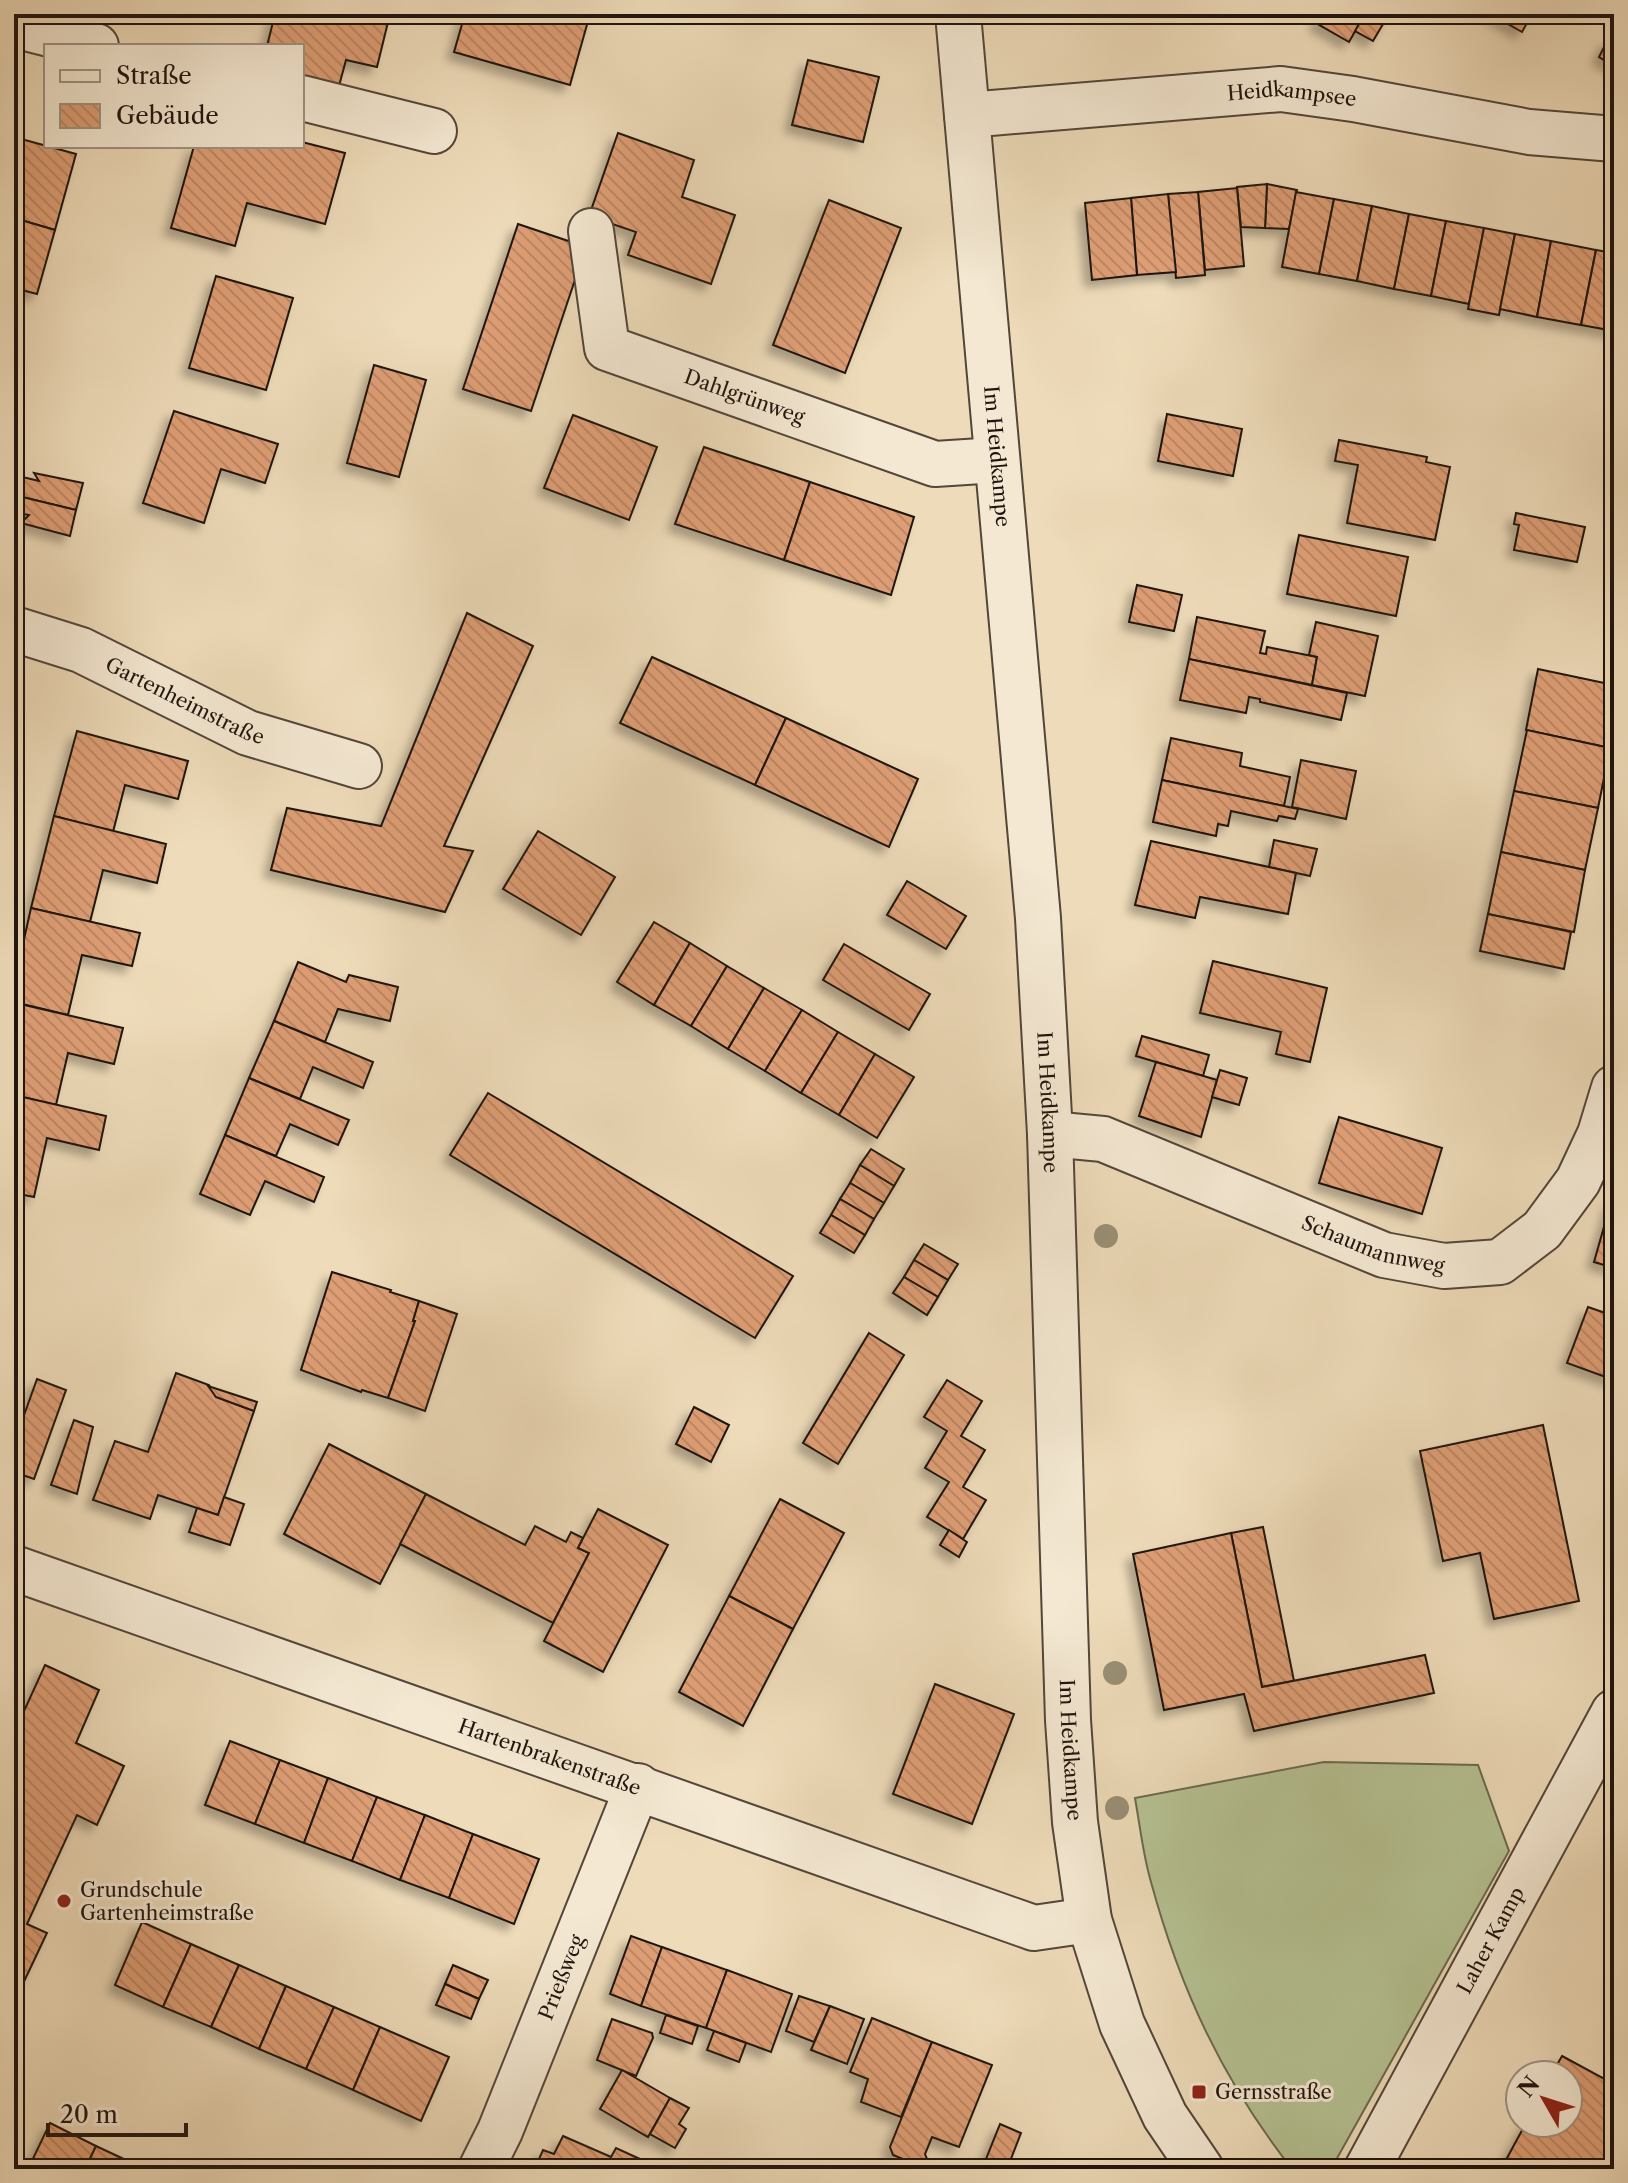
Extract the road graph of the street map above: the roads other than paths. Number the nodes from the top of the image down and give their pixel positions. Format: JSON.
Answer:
{"nodes":[{"id":1,"x":958,"y":14,"type":"edge"},
{"id":2,"x":14,"y":25,"type":"edge"},
{"id":3,"x":88,"y":44,"type":"edge"},
{"id":4,"x":304,"y":98,"type":"edge"},
{"id":5,"x":967,"y":115,"type":"junction"},
{"id":6,"x":434,"y":131,"type":"dead end"},
{"id":7,"x":1614,"y":139,"type":"edge"},
{"id":8,"x":591,"y":231,"type":"dead end"},
{"id":9,"x":997,"y":460,"type":"junction"},
{"id":10,"x":14,"y":629,"type":"edge"},
{"id":11,"x":359,"y":766,"type":"dead end"},
{"id":12,"x":1614,"y":1088,"type":"edge"},
{"id":13,"x":1050,"y":1134,"type":"junction"},
{"id":14,"x":14,"y":1568,"type":"edge"},
{"id":15,"x":1614,"y":1712,"type":"edge"},
{"id":16,"x":638,"y":1786,"type":"junction"},
{"id":17,"x":1089,"y":1920,"type":"junction"},
{"id":18,"x":481,"y":2169,"type":"edge"},
{"id":19,"x":1201,"y":2169,"type":"edge"},
{"id":20,"x":1367,"y":2169,"type":"edge"}],
"edges":[{"from":1,"to":5,"type":"street","name":"Im Heidkampe"},
{"from":2,"to":3,"type":"street"},
{"from":4,"to":6,"type":"street"},
{"from":5,"to":7,"type":"street","name":"Heidkampsee"},
{"from":5,"to":9,"type":"street","name":"Im Heidkampe"},
{"from":8,"to":9,"type":"street","name":"Dahlgrünweg"},
{"from":9,"to":13,"type":"street","name":"Im Heidkampe"},
{"from":10,"to":11,"type":"street","name":"Gartenheimstraße"},
{"from":12,"to":13,"type":"street","name":"Schaumannweg"},
{"from":13,"to":17,"type":"street","name":"Im Heidkampe"},
{"from":14,"to":16,"type":"street","name":"Hartenbrakenstraße"},
{"from":15,"to":20,"type":"street","name":"Laher Kamp"},
{"from":16,"to":17,"type":"street","name":"Hartenbrakenstraße"},
{"from":16,"to":18,"type":"street","name":"Prießweg"},
{"from":17,"to":19,"type":"street","name":"Im Heidkampe"}]}
